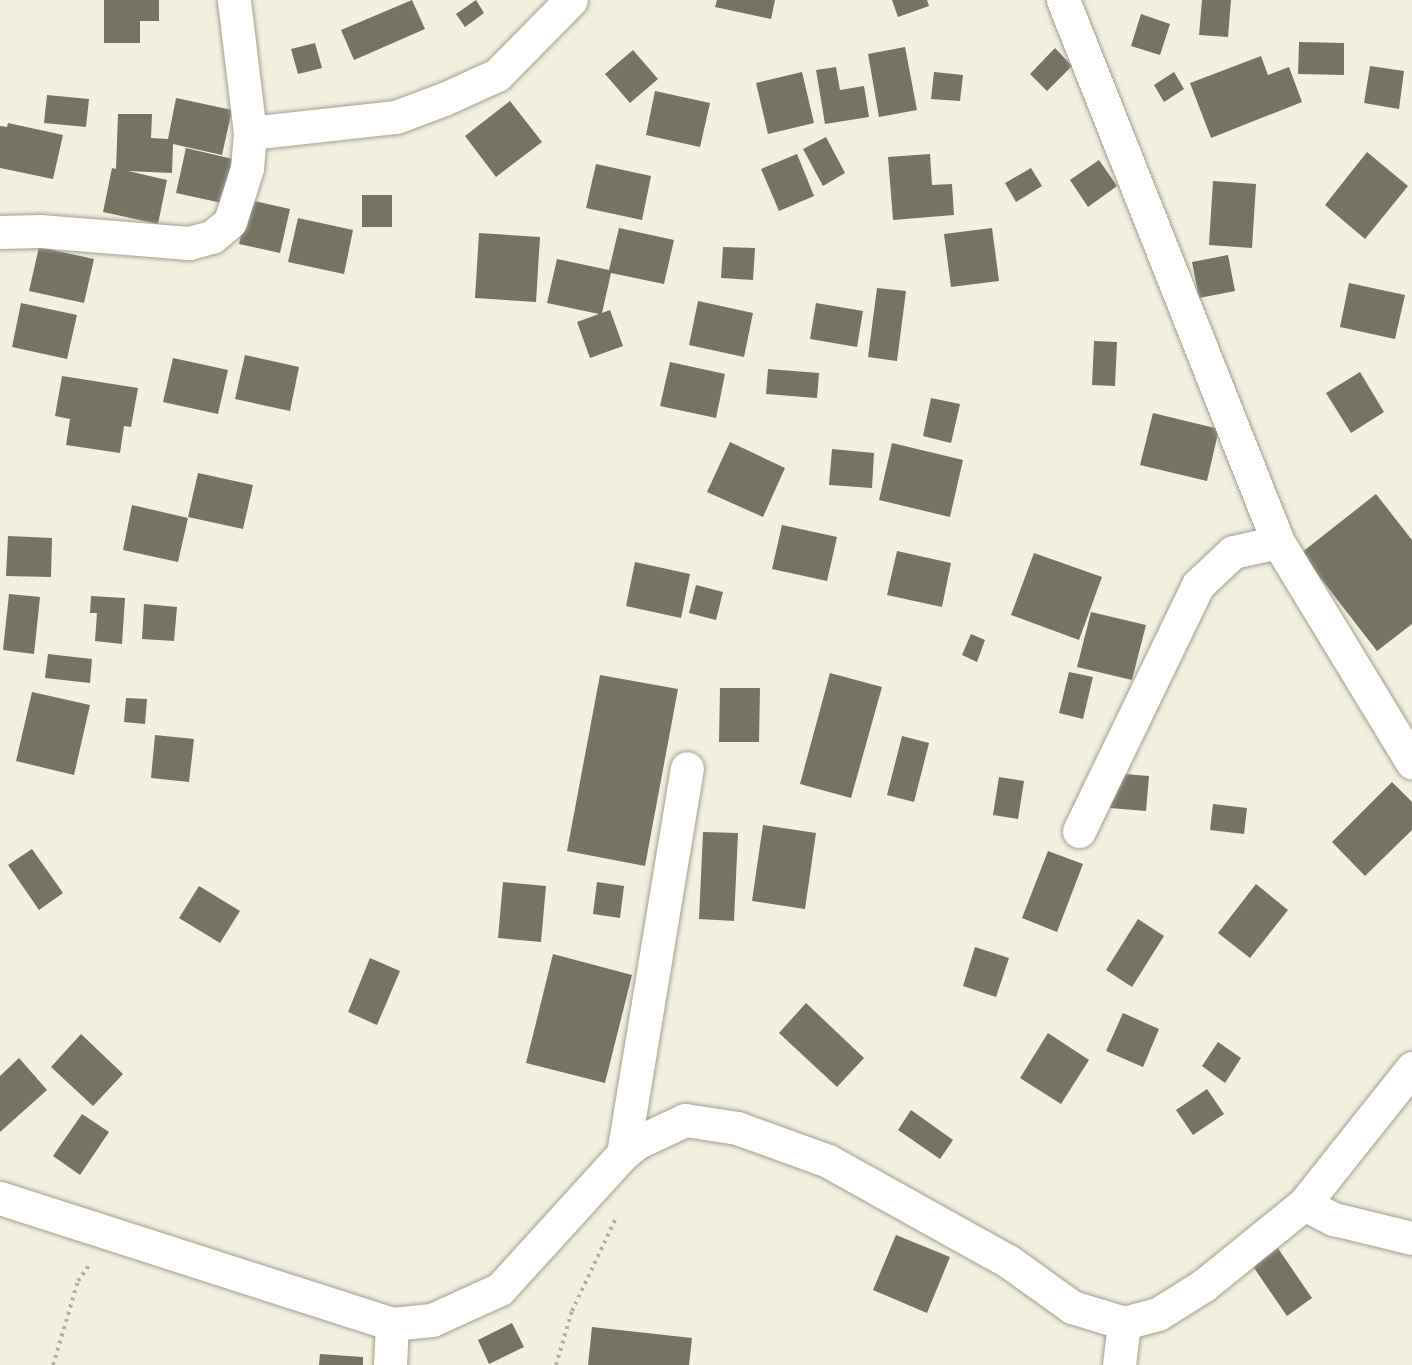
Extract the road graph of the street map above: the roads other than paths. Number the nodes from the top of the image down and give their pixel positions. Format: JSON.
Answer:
{"nodes":[{"id":1,"x":234,"y":0,"type":"edge"},
{"id":2,"x":571,"y":0,"type":"edge"},
{"id":3,"x":1063,"y":0,"type":"edge"},
{"id":4,"x":250,"y":133,"type":"junction"},
{"id":5,"x":0,"y":232,"type":"edge"},
{"id":6,"x":1278,"y":542,"type":"junction"},
{"id":7,"x":1412,"y":762,"type":"edge"},
{"id":8,"x":687,"y":768,"type":"dead end"},
{"id":9,"x":1079,"y":831,"type":"dead end"},
{"id":10,"x":1412,"y":1068,"type":"edge"},
{"id":11,"x":623,"y":1154,"type":"junction"},
{"id":12,"x":0,"y":1198,"type":"edge"},
{"id":13,"x":1304,"y":1204,"type":"junction"},
{"id":14,"x":1412,"y":1238,"type":"edge"},
{"id":15,"x":1124,"y":1323,"type":"junction"},
{"id":16,"x":392,"y":1324,"type":"junction"},
{"id":17,"x":390,"y":1365,"type":"edge"},
{"id":18,"x":1119,"y":1365,"type":"edge"}],
"edges":[{"from":1,"to":4,"type":"street"},
{"from":2,"to":4,"type":"street"},
{"from":3,"to":6,"type":"street"},
{"from":4,"to":5,"type":"street"},
{"from":6,"to":7,"type":"street"},
{"from":6,"to":9,"type":"street"},
{"from":8,"to":11,"type":"street"},
{"from":10,"to":13,"type":"street"},
{"from":11,"to":15,"type":"street"},
{"from":11,"to":16,"type":"street"},
{"from":12,"to":16,"type":"street"},
{"from":13,"to":14,"type":"street"},
{"from":13,"to":15,"type":"street"},
{"from":15,"to":18,"type":"street"},
{"from":16,"to":17,"type":"street"}]}
